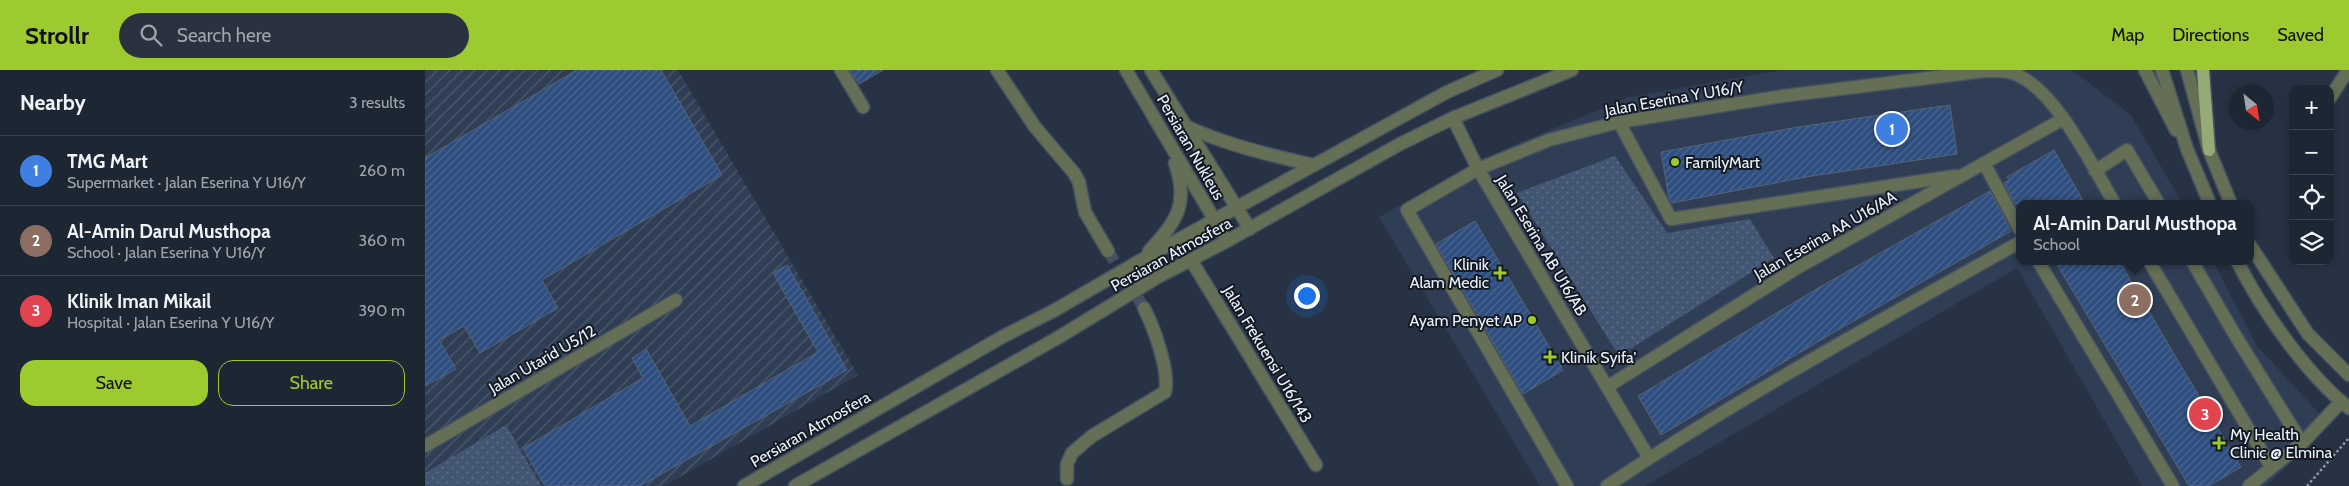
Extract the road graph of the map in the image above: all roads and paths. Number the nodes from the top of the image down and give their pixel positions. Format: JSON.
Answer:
{"nodes":[{"id":1,"x":841,"y":70,"type":"edge"},
{"id":2,"x":997,"y":70,"type":"edge"},
{"id":3,"x":1126,"y":70,"type":"edge"},
{"id":4,"x":1151,"y":70,"type":"edge"},
{"id":5,"x":1497,"y":70,"type":"edge"},
{"id":6,"x":1573,"y":70,"type":"edge"},
{"id":7,"x":2145,"y":70,"type":"edge"},
{"id":8,"x":2162,"y":70,"type":"edge"},
{"id":9,"x":2187,"y":70,"type":"edge"},
{"id":10,"x":2203,"y":70,"type":"edge"},
{"id":11,"x":2348,"y":70,"type":"edge"},
{"id":12,"x":2334,"y":92,"type":"edge"},
{"id":13,"x":863,"y":107,"type":"dead end"},
{"id":14,"x":1453,"y":118,"type":"junction"},
{"id":15,"x":2063,"y":119,"type":"junction"},
{"id":16,"x":1619,"y":122,"type":"junction"},
{"id":17,"x":1185,"y":126,"type":"junction"},
{"id":18,"x":1167,"y":135,"type":"junction"},
{"id":19,"x":2187,"y":149,"type":"junction"},
{"id":20,"x":2209,"y":150,"type":"junction"},
{"id":21,"x":1984,"y":164,"type":"junction"},
{"id":22,"x":1314,"y":165,"type":"junction"},
{"id":23,"x":1478,"y":169,"type":"junction"},
{"id":24,"x":2095,"y":171,"type":"junction"},
{"id":25,"x":1964,"y":174,"type":"junction"},
{"id":26,"x":2113,"y":200,"type":"edge"},
{"id":27,"x":2157,"y":200,"type":"edge"},
{"id":28,"x":2207,"y":200,"type":"edge"},
{"id":29,"x":2229,"y":200,"type":"edge"},
{"id":30,"x":1236,"y":207,"type":"junction"},
{"id":31,"x":1214,"y":220,"type":"junction"},
{"id":32,"x":2016,"y":223,"type":"edge"},
{"id":33,"x":1249,"y":229,"type":"junction"},
{"id":34,"x":1227,"y":241,"type":"junction"},
{"id":35,"x":2016,"y":244,"type":"edge"},
{"id":36,"x":2254,"y":250,"type":"edge"},
{"id":37,"x":1108,"y":251,"type":"tunnel mouth"},
{"id":38,"x":1143,"y":259,"type":"junction"},
{"id":39,"x":1191,"y":260,"type":"junction"},
{"id":40,"x":2040,"y":265,"type":"edge"},
{"id":41,"x":2151,"y":265,"type":"edge"},
{"id":42,"x":2195,"y":265,"type":"edge"},
{"id":43,"x":2240,"y":265,"type":"edge"},
{"id":44,"x":676,"y":300,"type":"dead end"},
{"id":45,"x":1144,"y":308,"type":"tunnel mouth"},
{"id":46,"x":2349,"y":374,"type":"edge"},
{"id":47,"x":1607,"y":387,"type":"junction"},
{"id":48,"x":2345,"y":405,"type":"edge"},
{"id":49,"x":2349,"y":438,"type":"edge"},
{"id":50,"x":2302,"y":443,"type":"junction"},
{"id":51,"x":425,"y":446,"type":"edge"},
{"id":52,"x":1649,"y":458,"type":"junction"},
{"id":53,"x":1316,"y":465,"type":"dead end"},
{"id":54,"x":2271,"y":467,"type":"junction"},
{"id":55,"x":1067,"y":479,"type":"dead end"},
{"id":56,"x":744,"y":486,"type":"edge"},
{"id":57,"x":795,"y":486,"type":"edge"},
{"id":58,"x":1567,"y":486,"type":"edge"},
{"id":59,"x":1607,"y":486,"type":"edge"},
{"id":60,"x":2173,"y":486,"type":"edge"},
{"id":61,"x":2249,"y":486,"type":"edge"},
{"id":62,"x":2307,"y":486,"type":"edge"}],
"edges":[{"from":1,"to":13,"type":"street"},
{"from":2,"to":37,"type":"street"},
{"from":3,"to":18,"type":"street","name":"Persiaran Nukleus"},
{"from":4,"to":17,"type":"street","name":"Persiaran Nukleus"},
{"from":5,"to":22,"type":"street","name":"Persiaran Atmosfera"},
{"from":6,"to":14,"type":"street","name":"Persiaran Atmosfera"},
{"from":7,"to":19,"type":"street"},
{"from":8,"to":19,"type":"street"},
{"from":9,"to":20,"type":"street"},
{"from":10,"to":20,"type":"main road"},
{"from":11,"to":12,"type":"street"},
{"from":14,"to":23,"type":"street","name":"Jalan Eserina AB U16/AB"},
{"from":14,"to":33,"type":"street","name":"Persiaran Atmosfera"},
{"from":15,"to":16,"type":"street","name":"Jalan Eserina Y U16/Y"},
{"from":15,"to":21,"type":"street","name":"Jalan Eserina AA U16/AA"},
{"from":15,"to":24,"type":"street","name":"Jalan Eserina Y U16/Y"},
{"from":16,"to":23,"type":"street","name":"Jalan Eserina Y U16/Y"},
{"from":16,"to":25,"type":"street"},
{"from":17,"to":22,"type":"street"},
{"from":17,"to":30,"type":"street","name":"Persiaran Nukleus"},
{"from":18,"to":31,"type":"street","name":"Persiaran Nukleus"},
{"from":18,"to":38,"type":"street"},
{"from":19,"to":28,"type":"street"},
{"from":20,"to":29,"type":"street"},
{"from":21,"to":25,"type":"street","name":"Jalan Eserina AA U16/AA"},
{"from":21,"to":32,"type":"street"},
{"from":22,"to":30,"type":"street","name":"Persiaran Atmosfera"},
{"from":23,"to":47,"type":"street","name":"Jalan Eserina AB U16/AB"},
{"from":23,"to":58,"type":"street","name":"Jalan Eserina Y U16/Y"},
{"from":24,"to":26,"type":"street","name":"Jalan Eserina Y U16/Y"},
{"from":24,"to":27,"type":"street"},
{"from":25,"to":47,"type":"street","name":"Jalan Eserina AA U16/AA"},
{"from":30,"to":31,"type":"street","name":"Persiaran Atmosfera"},
{"from":30,"to":33,"type":"street","name":"Persiaran Nukleus"},
{"from":31,"to":34,"type":"street","name":"Persiaran Nukleus"},
{"from":31,"to":38,"type":"street","name":"Persiaran Atmosfera"},
{"from":33,"to":34,"type":"street","name":"Persiaran Atmosfera"},
{"from":34,"to":39,"type":"street","name":"Persiaran Atmosfera"},
{"from":35,"to":52,"type":"street"},
{"from":36,"to":46,"type":"street"},
{"from":38,"to":56,"type":"street","name":"Persiaran Atmosfera"},
{"from":39,"to":53,"type":"street","name":"Jalan Frekuensi U16/143"},
{"from":39,"to":57,"type":"street","name":"Persiaran Atmosfera"},
{"from":40,"to":60,"type":"street"},
{"from":41,"to":54,"type":"street"},
{"from":42,"to":50,"type":"street"},
{"from":43,"to":48,"type":"street"},
{"from":44,"to":51,"type":"street","name":"Jalan Utarid U5/12"},
{"from":45,"to":55,"type":"street"},
{"from":47,"to":52,"type":"street","name":"Jalan Eserina AB U16/AB"},
{"from":48,"to":50,"type":"street"},
{"from":49,"to":62,"type":"path"},
{"from":50,"to":54,"type":"street"},
{"from":52,"to":59,"type":"street"},
{"from":54,"to":61,"type":"street"}]}
